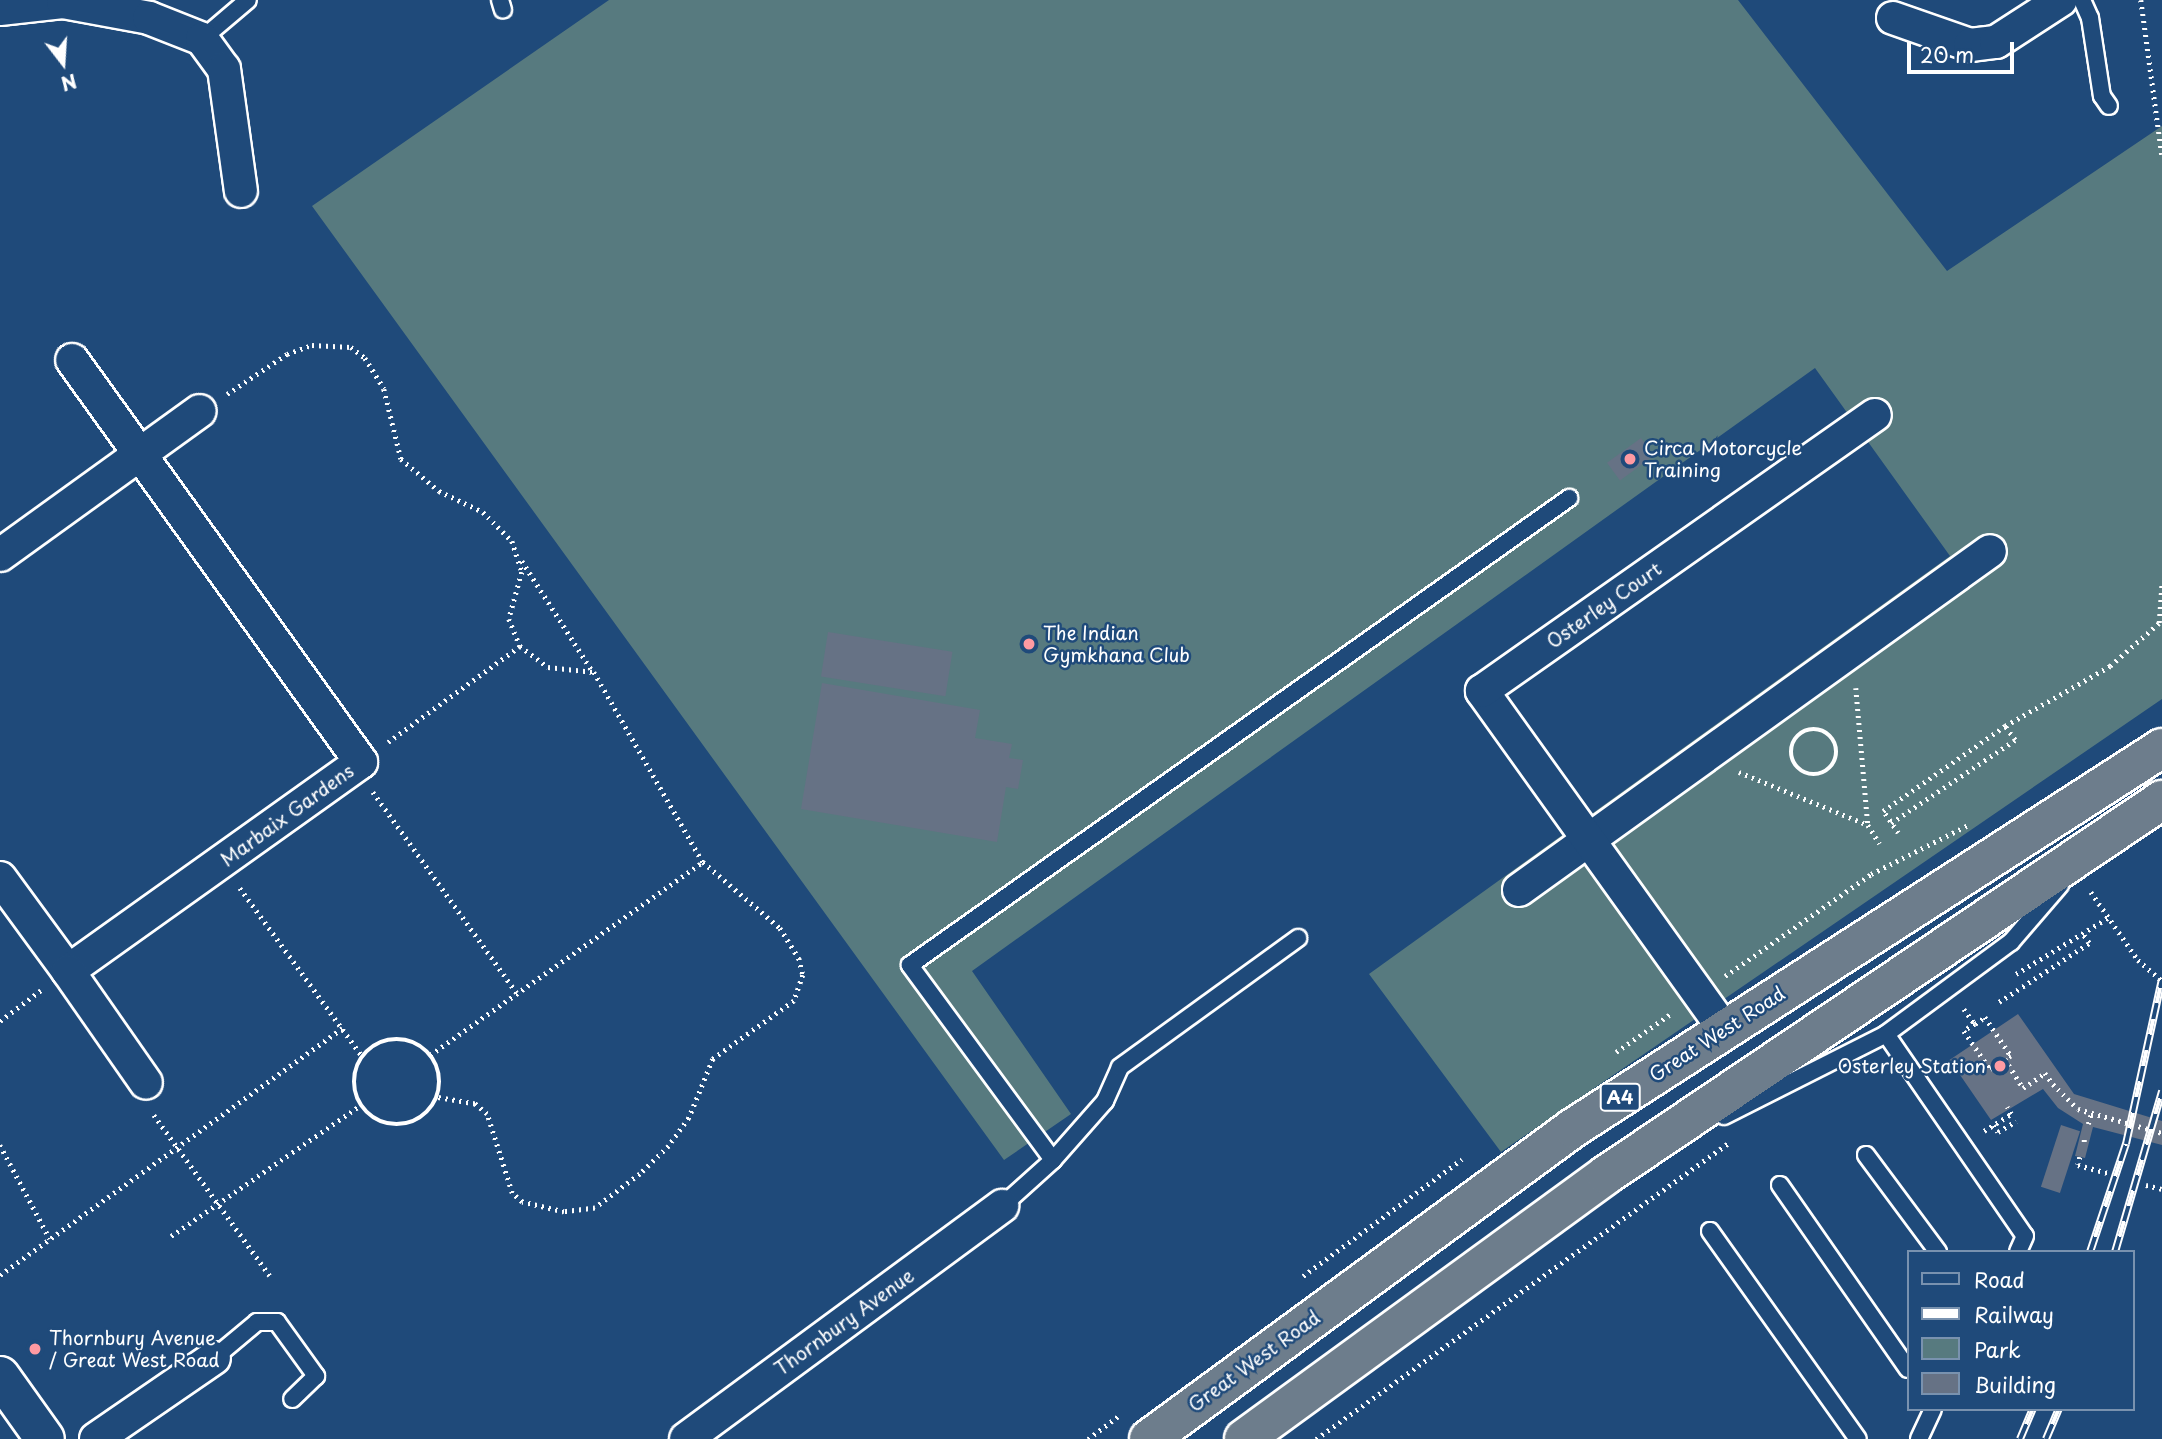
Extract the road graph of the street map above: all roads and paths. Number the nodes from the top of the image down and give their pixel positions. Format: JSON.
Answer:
{"nodes":[{"id":1,"x":248,"y":0,"type":"edge"},
{"id":2,"x":2061,"y":0,"type":"edge"},
{"id":3,"x":2082,"y":0,"type":"edge"},
{"id":4,"x":2141,"y":0,"type":"edge"},
{"id":5,"x":0,"y":9,"type":"edge"},
{"id":6,"x":1894,"y":18,"type":"dead end"},
{"id":7,"x":202,"y":39,"type":"junction"},
{"id":8,"x":2109,"y":106,"type":"dead end"},
{"id":9,"x":2162,"y":155,"type":"edge"},
{"id":10,"x":241,"y":191,"type":"dead end"},
{"id":11,"x":72,"y":360,"type":"dead end"},
{"id":12,"x":200,"y":411,"type":"joint"},
{"id":13,"x":1875,"y":415,"type":"dead end"},
{"id":14,"x":140,"y":454,"type":"junction"},
{"id":15,"x":1569,"y":498,"type":"dead end"},
{"id":16,"x":1990,"y":551,"type":"dead end"},
{"id":17,"x":0,"y":555,"type":"edge"},
{"id":18,"x":521,"y":560,"type":"junction"},
{"id":19,"x":2162,"y":584,"type":"edge"},
{"id":20,"x":520,"y":646,"type":"junction"},
{"id":21,"x":1852,"y":650,"type":"junction"},
{"id":22,"x":594,"y":672,"type":"junction"},
{"id":23,"x":2005,"y":726,"type":"junction"},
{"id":24,"x":1791,"y":745,"type":"joint"},
{"id":25,"x":2162,"y":748,"type":"edge"},
{"id":26,"x":1703,"y":757,"type":"junction"},
{"id":27,"x":358,"y":764,"type":"junction"},
{"id":28,"x":2162,"y":800,"type":"edge"},
{"id":29,"x":1891,"y":823,"type":"junction"},
{"id":30,"x":1868,"y":825,"type":"junction"},
{"id":31,"x":1898,"y":833,"type":"dead end"},
{"id":32,"x":2100,"y":838,"type":"junction"},
{"id":33,"x":1589,"y":839,"type":"junction"},
{"id":34,"x":1880,"y":844,"type":"dead end"},
{"id":35,"x":221,"y":862,"type":"junction"},
{"id":36,"x":702,"y":862,"type":"junction"},
{"id":37,"x":0,"y":877,"type":"edge"},
{"id":38,"x":2085,"y":883,"type":"dead end"},
{"id":39,"x":1519,"y":890,"type":"dead end"},
{"id":40,"x":2109,"y":917,"type":"junction"},
{"id":41,"x":2082,"y":933,"type":"junction"},
{"id":42,"x":1298,"y":938,"type":"dead end"},
{"id":43,"x":68,"y":971,"type":"junction"},
{"id":44,"x":2007,"y":980,"type":"dead end"},
{"id":45,"x":2162,"y":981,"type":"edge"},
{"id":46,"x":1949,"y":988,"type":"junction"},
{"id":47,"x":517,"y":993,"type":"junction"},
{"id":48,"x":1999,"y":1002,"type":"dead end"},
{"id":49,"x":0,"y":1021,"type":"edge"},
{"id":50,"x":1975,"y":1024,"type":"junction"},
{"id":51,"x":342,"y":1028,"type":"junction"},
{"id":52,"x":1724,"y":1029,"type":"junction"},
{"id":53,"x":1886,"y":1034,"type":"junction"},
{"id":54,"x":430,"y":1055,"type":"junction"},
{"id":55,"x":363,"y":1058,"type":"junction"},
{"id":56,"x":2005,"y":1059,"type":"junction"},
{"id":57,"x":146,"y":1083,"type":"joint"},
{"id":58,"x":438,"y":1097,"type":"junction"},
{"id":59,"x":360,"y":1105,"type":"junction"},
{"id":60,"x":2007,"y":1107,"type":"dead end"},
{"id":61,"x":2091,"y":1114,"type":"junction"},
{"id":62,"x":2016,"y":1121,"type":"dead end"},
{"id":63,"x":2088,"y":1124,"type":"dead end"},
{"id":64,"x":1742,"y":1133,"type":"dead end"},
{"id":65,"x":2162,"y":1133,"type":"edge"},
{"id":66,"x":0,"y":1145,"type":"edge"},
{"id":67,"x":177,"y":1147,"type":"junction"},
{"id":68,"x":1866,"y":1155,"type":"dead end"},
{"id":69,"x":2080,"y":1157,"type":"dead end"},
{"id":70,"x":1053,"y":1160,"type":"junction"},
{"id":71,"x":2108,"y":1172,"type":"dead end"},
{"id":72,"x":1606,"y":1175,"type":"junction"},
{"id":73,"x":1780,"y":1185,"type":"dead end"},
{"id":74,"x":2146,"y":1185,"type":"dead end"},
{"id":75,"x":2162,"y":1189,"type":"edge"},
{"id":76,"x":218,"y":1203,"type":"junction"},
{"id":77,"x":1002,"y":1206,"type":"joint"},
{"id":78,"x":1710,"y":1231,"type":"dead end"},
{"id":79,"x":171,"y":1236,"type":"dead end"},
{"id":80,"x":50,"y":1238,"type":"junction"},
{"id":81,"x":1937,"y":1250,"type":"edge"},
{"id":82,"x":2019,"y":1250,"type":"edge"},
{"id":83,"x":0,"y":1275,"type":"edge"},
{"id":84,"x":270,"y":1276,"type":"dead end"},
{"id":85,"x":215,"y":1358,"type":"joint"},
{"id":86,"x":1906,"y":1366,"type":"edge"},
{"id":87,"x":0,"y":1376,"type":"edge"},
{"id":88,"x":292,"y":1399,"type":"dead end"},
{"id":89,"x":1932,"y":1411,"type":"edge"},
{"id":90,"x":45,"y":1439,"type":"edge"},
{"id":91,"x":96,"y":1439,"type":"edge"},
{"id":92,"x":686,"y":1439,"type":"edge"},
{"id":93,"x":1149,"y":1439,"type":"edge"},
{"id":94,"x":1244,"y":1439,"type":"edge"},
{"id":95,"x":1316,"y":1439,"type":"edge"},
{"id":96,"x":1858,"y":1439,"type":"edge"},
{"id":97,"x":1919,"y":1439,"type":"edge"}],
"edges":[{"from":1,"to":7,"type":"lane"},
{"from":2,"to":6,"type":"street"},
{"from":3,"to":8,"type":"lane"},
{"from":4,"to":9,"type":"path"},
{"from":5,"to":7,"type":"street"},
{"from":7,"to":10,"type":"street"},
{"from":11,"to":14,"type":"street","name":"Marbaix Gardens"},
{"from":12,"to":14,"type":"street"},
{"from":12,"to":18,"type":"path"},
{"from":13,"to":33,"type":"street","name":"Osterley Court"},
{"from":14,"to":17,"type":"street"},
{"from":14,"to":27,"type":"street","name":"Marbaix Gardens"},
{"from":15,"to":70,"type":"lane"},
{"from":16,"to":21,"type":"street"},
{"from":18,"to":20,"type":"path"},
{"from":18,"to":22,"type":"path"},
{"from":19,"to":23,"type":"path"},
{"from":20,"to":22,"type":"path"},
{"from":20,"to":27,"type":"path"},
{"from":21,"to":26,"type":"street"},
{"from":21,"to":30,"type":"path"},
{"from":22,"to":36,"type":"path"},
{"from":23,"to":29,"type":"path"},
{"from":23,"to":29,"type":"path"},
{"from":24,"to":24,"type":"path"},
{"from":25,"to":52,"type":"highway","name":"Great West Road","number":"A4"},
{"from":26,"to":30,"type":"path"},
{"from":26,"to":33,"type":"street"},
{"from":27,"to":35,"type":"street","name":"Marbaix Gardens"},
{"from":27,"to":47,"type":"path"},
{"from":28,"to":32,"type":"highway"},
{"from":29,"to":31,"type":"path"},
{"from":30,"to":34,"type":"path"},
{"from":32,"to":46,"type":"lane"},
{"from":32,"to":72,"type":"highway"},
{"from":33,"to":39,"type":"street"},
{"from":33,"to":52,"type":"street","name":"Osterley Court"},
{"from":35,"to":43,"type":"street","name":"Marbaix Gardens"},
{"from":35,"to":51,"type":"path"},
{"from":36,"to":47,"type":"path"},
{"from":36,"to":58,"type":"path"},
{"from":37,"to":43,"type":"street"},
{"from":38,"to":40,"type":"path"},
{"from":40,"to":41,"type":"path"},
{"from":40,"to":45,"type":"path","bridge":true},
{"from":41,"to":44,"type":"path"},
{"from":41,"to":48,"type":"path"},
{"from":42,"to":70,"type":"lane"},
{"from":43,"to":49,"type":"path"},
{"from":43,"to":57,"type":"street"},
{"from":46,"to":50,"type":"path"},
{"from":46,"to":53,"type":"lane"},
{"from":47,"to":54,"type":"path"},
{"from":50,"to":56,"type":"path"},
{"from":50,"to":56,"type":"path"},
{"from":51,"to":55,"type":"path"},
{"from":51,"to":67,"type":"path"},
{"from":52,"to":93,"type":"highway","name":"Great West Road","number":"A4"},
{"from":53,"to":72,"type":"lane"},
{"from":53,"to":82,"type":"lane"},
{"from":54,"to":55,"type":"path"},
{"from":54,"to":58,"type":"path"},
{"from":55,"to":59,"type":"path"},
{"from":56,"to":61,"type":"path","bridge":true},
{"from":57,"to":67,"type":"path"},
{"from":58,"to":59,"type":"path"},
{"from":59,"to":76,"type":"path"},
{"from":60,"to":62,"type":"path"},
{"from":61,"to":63,"type":"path"},
{"from":61,"to":65,"type":"path","bridge":true},
{"from":64,"to":95,"type":"path"},
{"from":66,"to":80,"type":"path"},
{"from":67,"to":76,"type":"path"},
{"from":67,"to":80,"type":"path"},
{"from":68,"to":81,"type":"lane"},
{"from":69,"to":71,"type":"path"},
{"from":70,"to":77,"type":"lane"},
{"from":72,"to":94,"type":"highway"},
{"from":73,"to":86,"type":"lane"},
{"from":74,"to":75,"type":"path"},
{"from":76,"to":79,"type":"path"},
{"from":76,"to":84,"type":"path"},
{"from":77,"to":92,"type":"street","name":"Thornbury Avenue"},
{"from":78,"to":96,"type":"lane"},
{"from":80,"to":83,"type":"path"},
{"from":85,"to":88,"type":"lane"},
{"from":85,"to":91,"type":"street"},
{"from":87,"to":90,"type":"street"},
{"from":89,"to":97,"type":"lane"}]}
